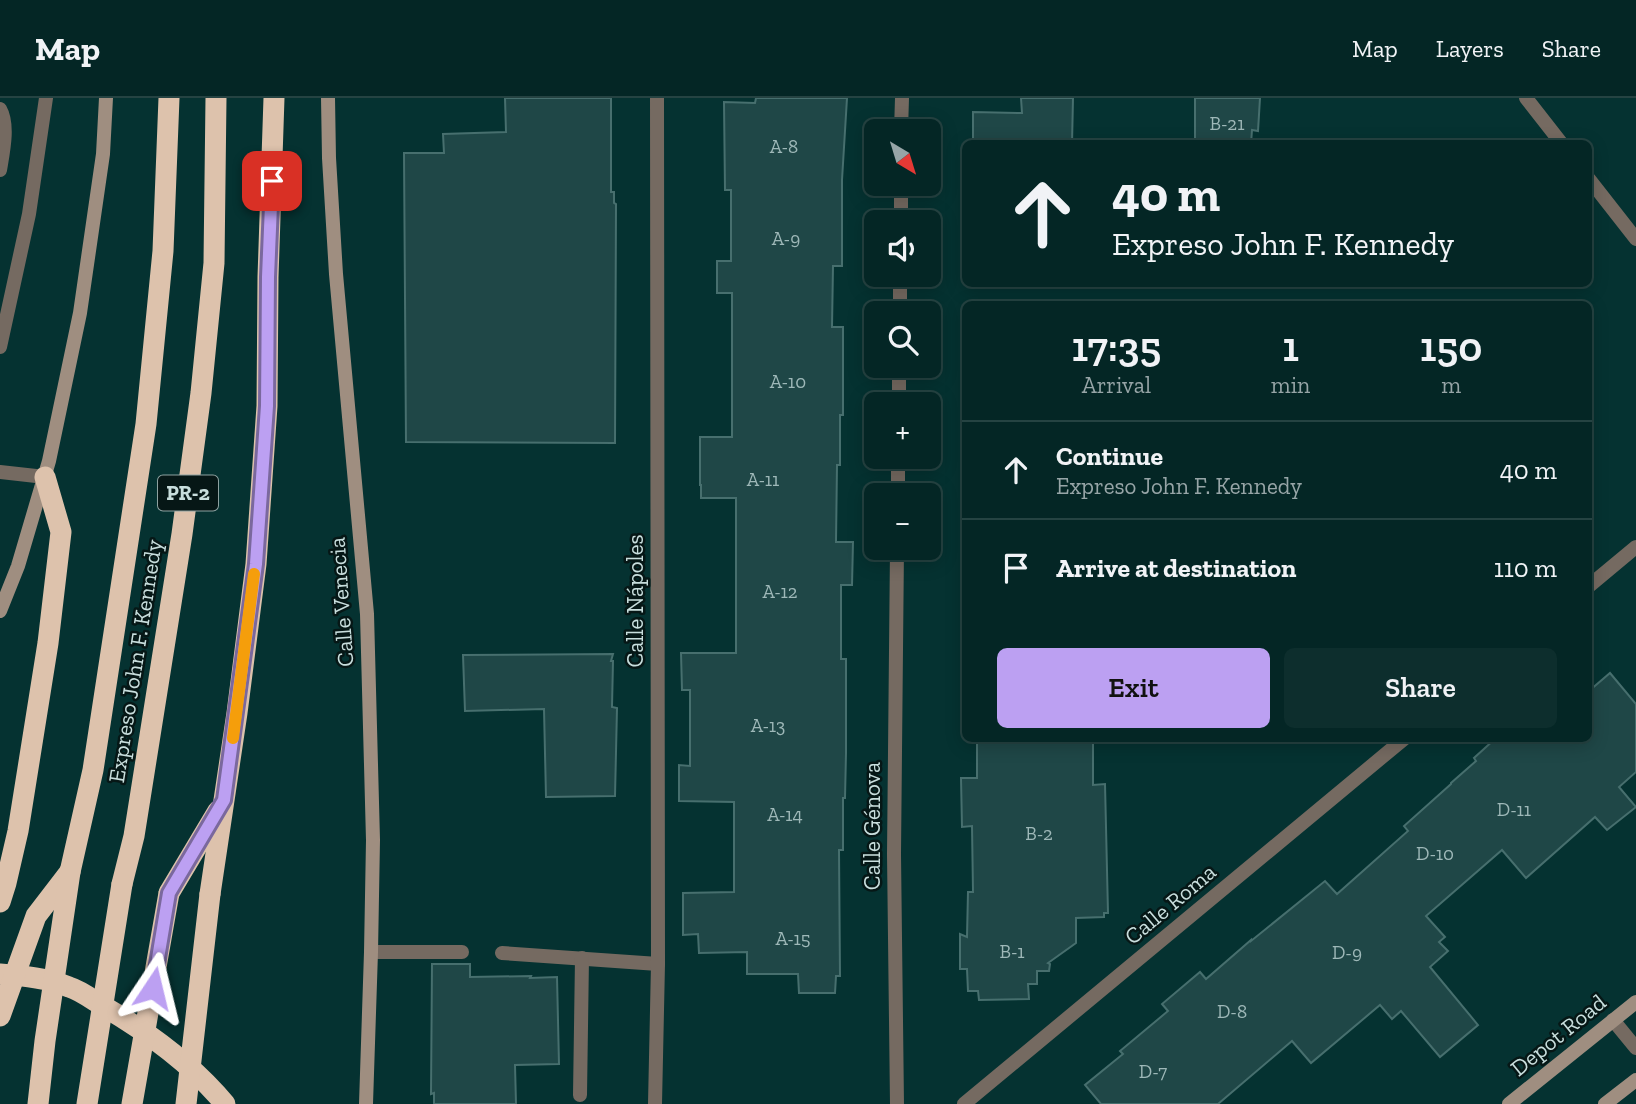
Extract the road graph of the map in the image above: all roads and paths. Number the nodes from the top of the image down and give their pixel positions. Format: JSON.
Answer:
{"nodes":[{"id":1,"x":46,"y":98,"type":"edge"},
{"id":2,"x":106,"y":98,"type":"edge"},
{"id":3,"x":169,"y":98,"type":"edge"},
{"id":4,"x":216,"y":98,"type":"edge"},
{"id":5,"x":274,"y":98,"type":"edge"},
{"id":6,"x":328,"y":98,"type":"edge"},
{"id":7,"x":657,"y":98,"type":"edge"},
{"id":8,"x":902,"y":98,"type":"edge"},
{"id":9,"x":1526,"y":98,"type":"edge"},
{"id":10,"x":0,"y":109,"type":"edge"},
{"id":11,"x":901,"y":119,"type":"edge"},
{"id":12,"x":1559,"y":140,"type":"edge"},
{"id":13,"x":0,"y":170,"type":"edge"},
{"id":14,"x":1592,"y":183,"type":"edge"},
{"id":15,"x":1636,"y":239,"type":"edge"},
{"id":16,"x":0,"y":347,"type":"edge"},
{"id":17,"x":0,"y":472,"type":"edge"},
{"id":18,"x":45,"y":477,"type":"junction"},
{"id":19,"x":1636,"y":547,"type":"edge"},
{"id":20,"x":897,"y":560,"type":"edge"},
{"id":21,"x":1592,"y":584,"type":"edge"},
{"id":22,"x":0,"y":611,"type":"edge"},
{"id":23,"x":1400,"y":742,"type":"edge"},
{"id":24,"x":224,"y":800,"type":"junction"},
{"id":25,"x":70,"y":872,"type":"junction"},
{"id":26,"x":0,"y":902,"type":"edge"},
{"id":27,"x":371,"y":952,"type":"junction"},
{"id":28,"x":462,"y":953,"type":"dead end"},
{"id":29,"x":502,"y":953,"type":"dead end"},
{"id":30,"x":582,"y":958,"type":"junction"},
{"id":31,"x":658,"y":964,"type":"junction"},
{"id":32,"x":0,"y":974,"type":"edge"},
{"id":33,"x":1636,"y":1002,"type":"edge"},
{"id":34,"x":0,"y":1016,"type":"edge"},
{"id":35,"x":1613,"y":1020,"type":"junction"},
{"id":36,"x":1636,"y":1048,"type":"edge"},
{"id":37,"x":1636,"y":1080,"type":"edge"},
{"id":38,"x":580,"y":1095,"type":"dead end"},
{"id":39,"x":38,"y":1104,"type":"edge"},
{"id":40,"x":87,"y":1104,"type":"edge"},
{"id":41,"x":132,"y":1104,"type":"edge"},
{"id":42,"x":186,"y":1104,"type":"edge"},
{"id":43,"x":225,"y":1104,"type":"edge"},
{"id":44,"x":366,"y":1104,"type":"edge"},
{"id":45,"x":655,"y":1104,"type":"edge"},
{"id":46,"x":897,"y":1104,"type":"edge"},
{"id":47,"x":964,"y":1104,"type":"edge"},
{"id":48,"x":1509,"y":1104,"type":"edge"},
{"id":49,"x":1605,"y":1104,"type":"edge"}],
"edges":[{"from":1,"to":16,"type":"street"},
{"from":2,"to":18,"type":"street"},
{"from":3,"to":25,"type":"highway"},
{"from":4,"to":40,"type":"highway","name":"Expreso John F. Kennedy","number":"PR-2","bridge":true},
{"from":5,"to":24,"type":"highway"},
{"from":6,"to":27,"type":"street","name":"Calle Venecia"},
{"from":7,"to":31,"type":"street","name":"Calle Nápoles"},
{"from":8,"to":11,"type":"street"},
{"from":9,"to":12,"type":"street"},
{"from":10,"to":13,"type":"street"},
{"from":14,"to":15,"type":"street"},
{"from":17,"to":18,"type":"street"},
{"from":18,"to":22,"type":"street"},
{"from":18,"to":26,"type":"highway"},
{"from":19,"to":21,"type":"street"},
{"from":20,"to":46,"type":"street","name":"Calle Génova"},
{"from":23,"to":47,"type":"street","name":"Calle Roma"},
{"from":24,"to":41,"type":"highway","bridge":true},
{"from":24,"to":42,"type":"highway","bridge":true},
{"from":25,"to":34,"type":"highway","bridge":true},
{"from":25,"to":39,"type":"highway","bridge":true},
{"from":27,"to":28,"type":"street"},
{"from":27,"to":44,"type":"street","name":"Calle Venecia"},
{"from":29,"to":30,"type":"street"},
{"from":30,"to":31,"type":"street"},
{"from":30,"to":38,"type":"street"},
{"from":31,"to":45,"type":"street","name":"Calle Nápoles"},
{"from":32,"to":43,"type":"highway"},
{"from":33,"to":35,"type":"street","name":"Depot Road"},
{"from":35,"to":36,"type":"street"},
{"from":35,"to":48,"type":"street","name":"Depot Road"},
{"from":37,"to":49,"type":"street"}]}
